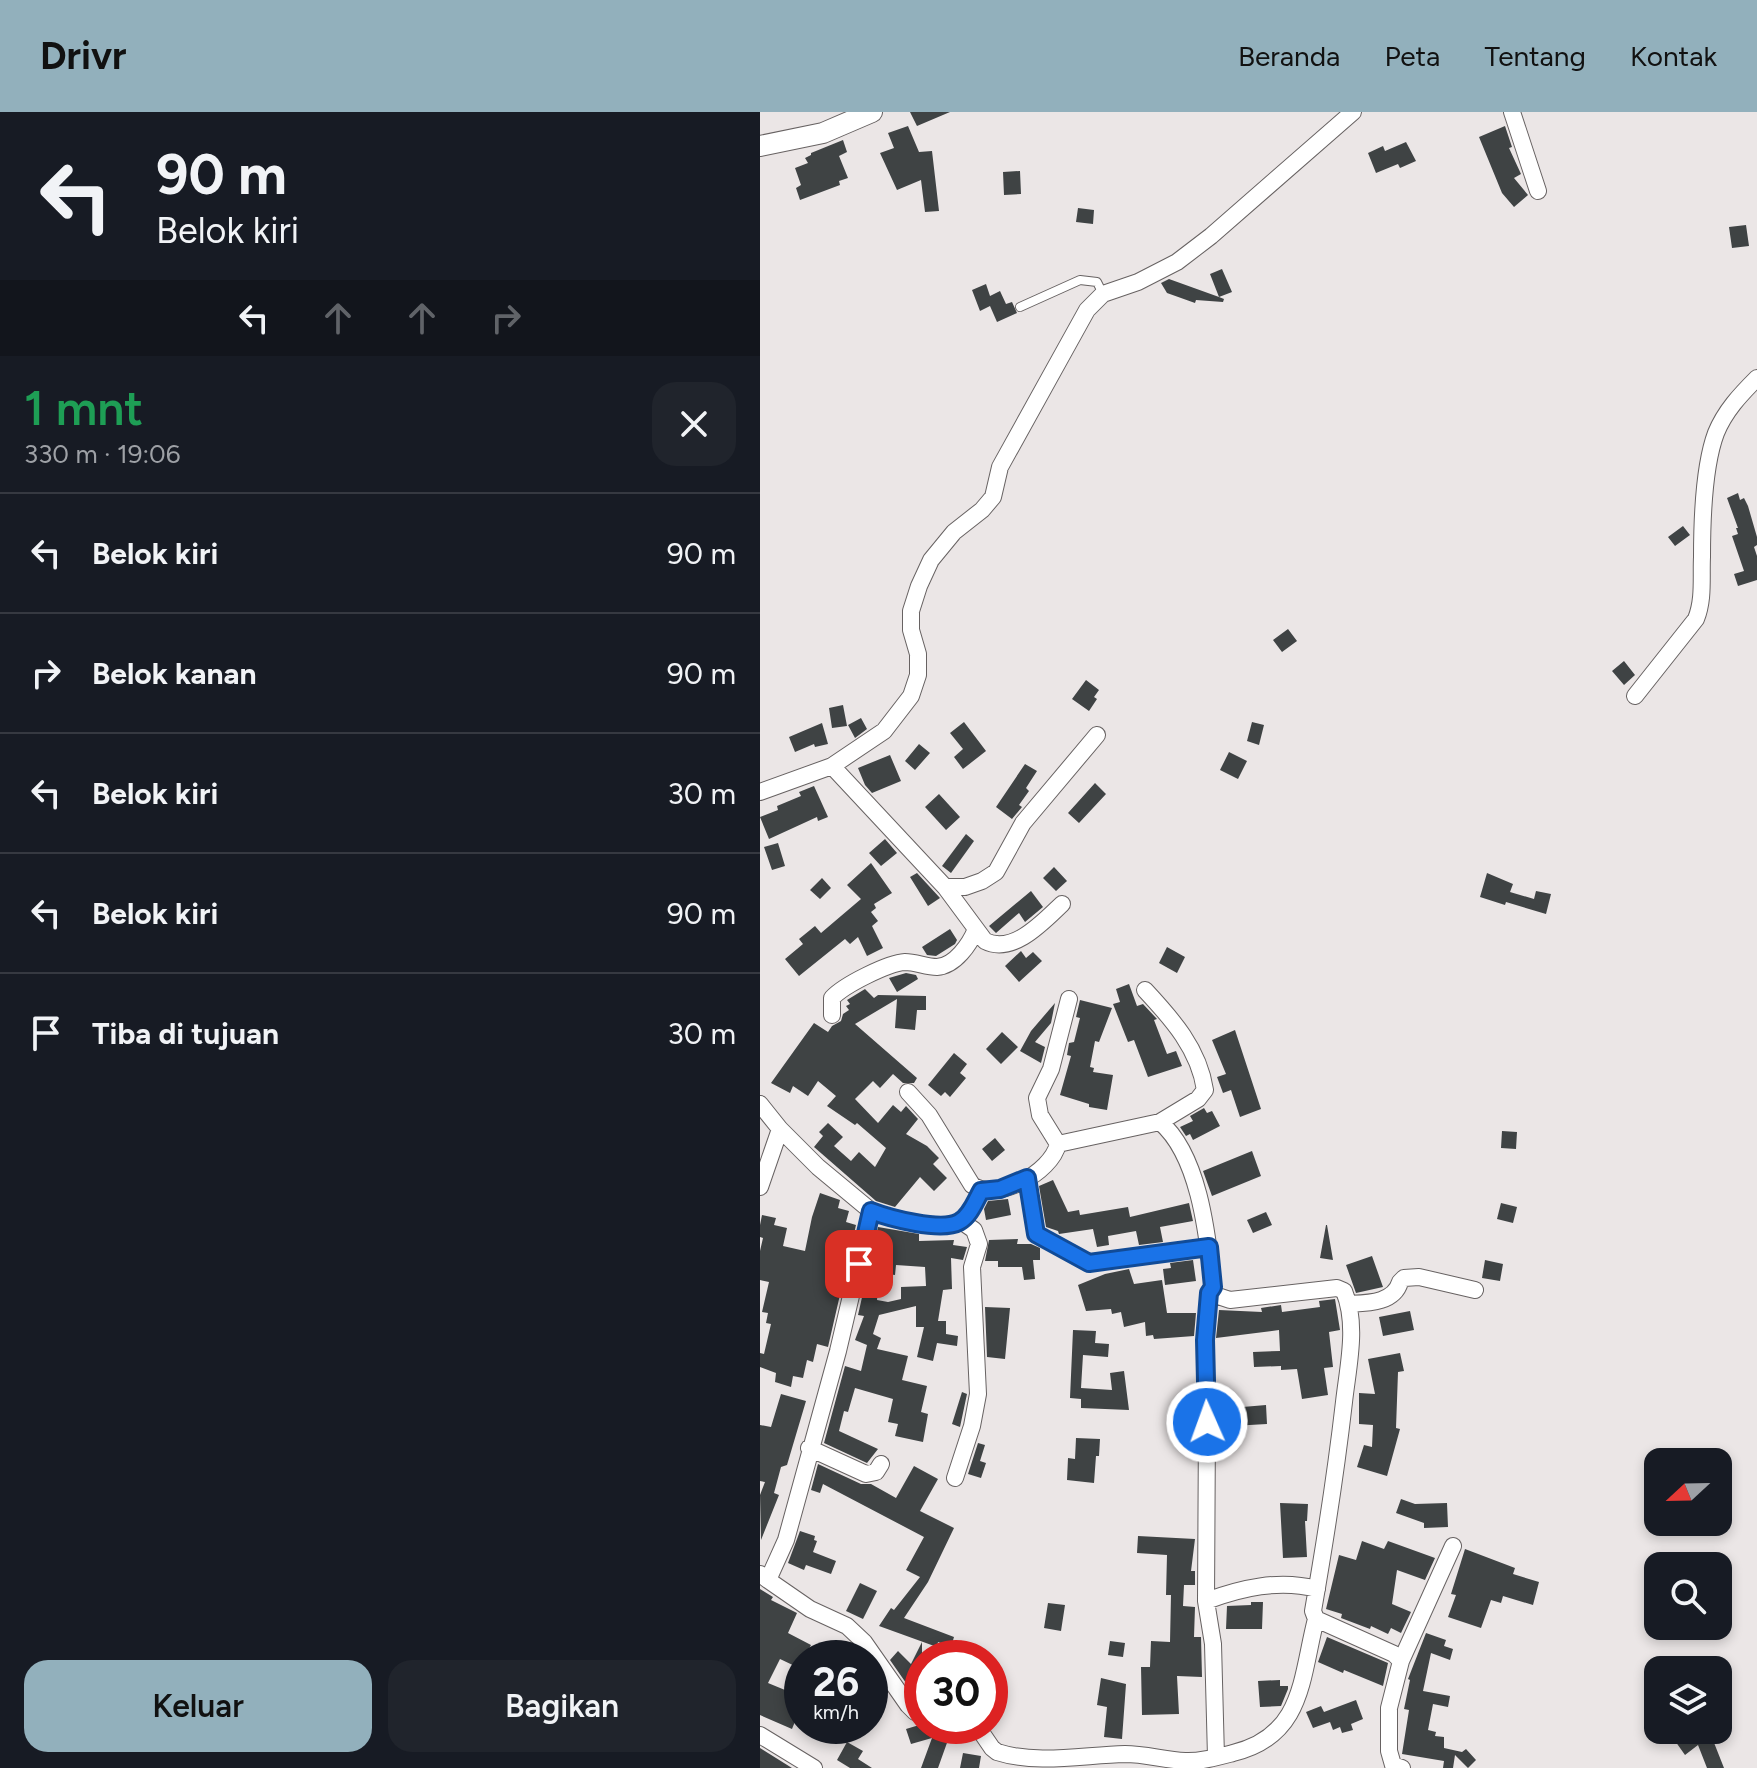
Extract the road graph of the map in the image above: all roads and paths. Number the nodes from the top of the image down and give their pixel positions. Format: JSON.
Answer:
{"nodes":[{"id":1,"x":872,"y":112,"type":"edge"},
{"id":2,"x":1353,"y":112,"type":"edge"},
{"id":3,"x":1517,"y":116,"type":"edge"},
{"id":4,"x":760,"y":146,"type":"edge"},
{"id":5,"x":1538,"y":191,"type":"dead end"},
{"id":6,"x":1103,"y":294,"type":"junction"},
{"id":7,"x":1020,"y":307,"type":"dead end"},
{"id":8,"x":1757,"y":378,"type":"edge"},
{"id":9,"x":1635,"y":696,"type":"dead end"},
{"id":10,"x":1097,"y":735,"type":"dead end"},
{"id":11,"x":832,"y":766,"type":"junction"},
{"id":12,"x":760,"y":792,"type":"edge"},
{"id":13,"x":945,"y":887,"type":"junction"},
{"id":14,"x":1062,"y":904,"type":"dead end"},
{"id":15,"x":976,"y":929,"type":"junction"},
{"id":16,"x":1145,"y":990,"type":"dead end"},
{"id":17,"x":1069,"y":999,"type":"dead end"},
{"id":18,"x":832,"y":1015,"type":"dead end"},
{"id":19,"x":908,"y":1092,"type":"dead end"},
{"id":20,"x":760,"y":1104,"type":"edge"},
{"id":21,"x":1160,"y":1122,"type":"junction"},
{"id":22,"x":780,"y":1129,"type":"junction"},
{"id":23,"x":1058,"y":1144,"type":"junction"},
{"id":24,"x":1027,"y":1178,"type":"junction"},
{"id":25,"x":760,"y":1187,"type":"edge"},
{"id":26,"x":981,"y":1191,"type":"junction"},
{"id":27,"x":871,"y":1211,"type":"junction"},
{"id":28,"x":961,"y":1221,"type":"junction"},
{"id":29,"x":1209,"y":1247,"type":"junction"},
{"id":30,"x":1475,"y":1290,"type":"dead end"},
{"id":31,"x":1209,"y":1293,"type":"junction"},
{"id":32,"x":1349,"y":1304,"type":"junction"},
{"id":33,"x":809,"y":1448,"type":"junction"},
{"id":34,"x":881,"y":1464,"type":"dead end"},
{"id":35,"x":955,"y":1478,"type":"dead end"},
{"id":36,"x":1453,"y":1546,"type":"dead end"},
{"id":37,"x":764,"y":1577,"type":"edge"},
{"id":38,"x":1317,"y":1589,"type":"junction"},
{"id":39,"x":1206,"y":1601,"type":"junction"},
{"id":40,"x":1316,"y":1619,"type":"junction"},
{"id":41,"x":1401,"y":1661,"type":"junction"},
{"id":42,"x":904,"y":1699,"type":"edge"},
{"id":43,"x":760,"y":1735,"type":"edge"},
{"id":44,"x":989,"y":1744,"type":"edge"},
{"id":45,"x":1216,"y":1757,"type":"junction"},
{"id":46,"x":1054,"y":1763,"type":"edge"},
{"id":47,"x":814,"y":1768,"type":"edge"},
{"id":48,"x":1402,"y":1768,"type":"edge"}],
"edges":[{"from":1,"to":4,"type":"street"},
{"from":2,"to":6,"type":"street"},
{"from":3,"to":5,"type":"street"},
{"from":6,"to":7,"type":"lane"},
{"from":6,"to":11,"type":"street"},
{"from":8,"to":9,"type":"street"},
{"from":10,"to":13,"type":"street"},
{"from":11,"to":12,"type":"street"},
{"from":11,"to":13,"type":"street"},
{"from":13,"to":15,"type":"street"},
{"from":14,"to":15,"type":"street"},
{"from":15,"to":18,"type":"street"},
{"from":16,"to":21,"type":"street"},
{"from":17,"to":23,"type":"street"},
{"from":19,"to":26,"type":"street"},
{"from":20,"to":22,"type":"street"},
{"from":21,"to":23,"type":"street"},
{"from":21,"to":29,"type":"street"},
{"from":22,"to":25,"type":"street"},
{"from":22,"to":27,"type":"street"},
{"from":23,"to":24,"type":"street"},
{"from":24,"to":26,"type":"street"},
{"from":24,"to":29,"type":"street"},
{"from":26,"to":28,"type":"street"},
{"from":27,"to":28,"type":"street"},
{"from":27,"to":33,"type":"street"},
{"from":28,"to":35,"type":"street"},
{"from":29,"to":31,"type":"street"},
{"from":30,"to":32,"type":"street"},
{"from":31,"to":32,"type":"street"},
{"from":31,"to":39,"type":"street"},
{"from":32,"to":38,"type":"street"},
{"from":33,"to":34,"type":"street"},
{"from":33,"to":37,"type":"street"},
{"from":36,"to":41,"type":"street"},
{"from":37,"to":42,"type":"street"},
{"from":38,"to":39,"type":"street"},
{"from":38,"to":40,"type":"street"},
{"from":39,"to":45,"type":"street"},
{"from":40,"to":41,"type":"street"},
{"from":40,"to":45,"type":"street"},
{"from":41,"to":48,"type":"street"},
{"from":43,"to":47,"type":"street"},
{"from":44,"to":46,"type":"street"},
{"from":45,"to":46,"type":"street"}]}
